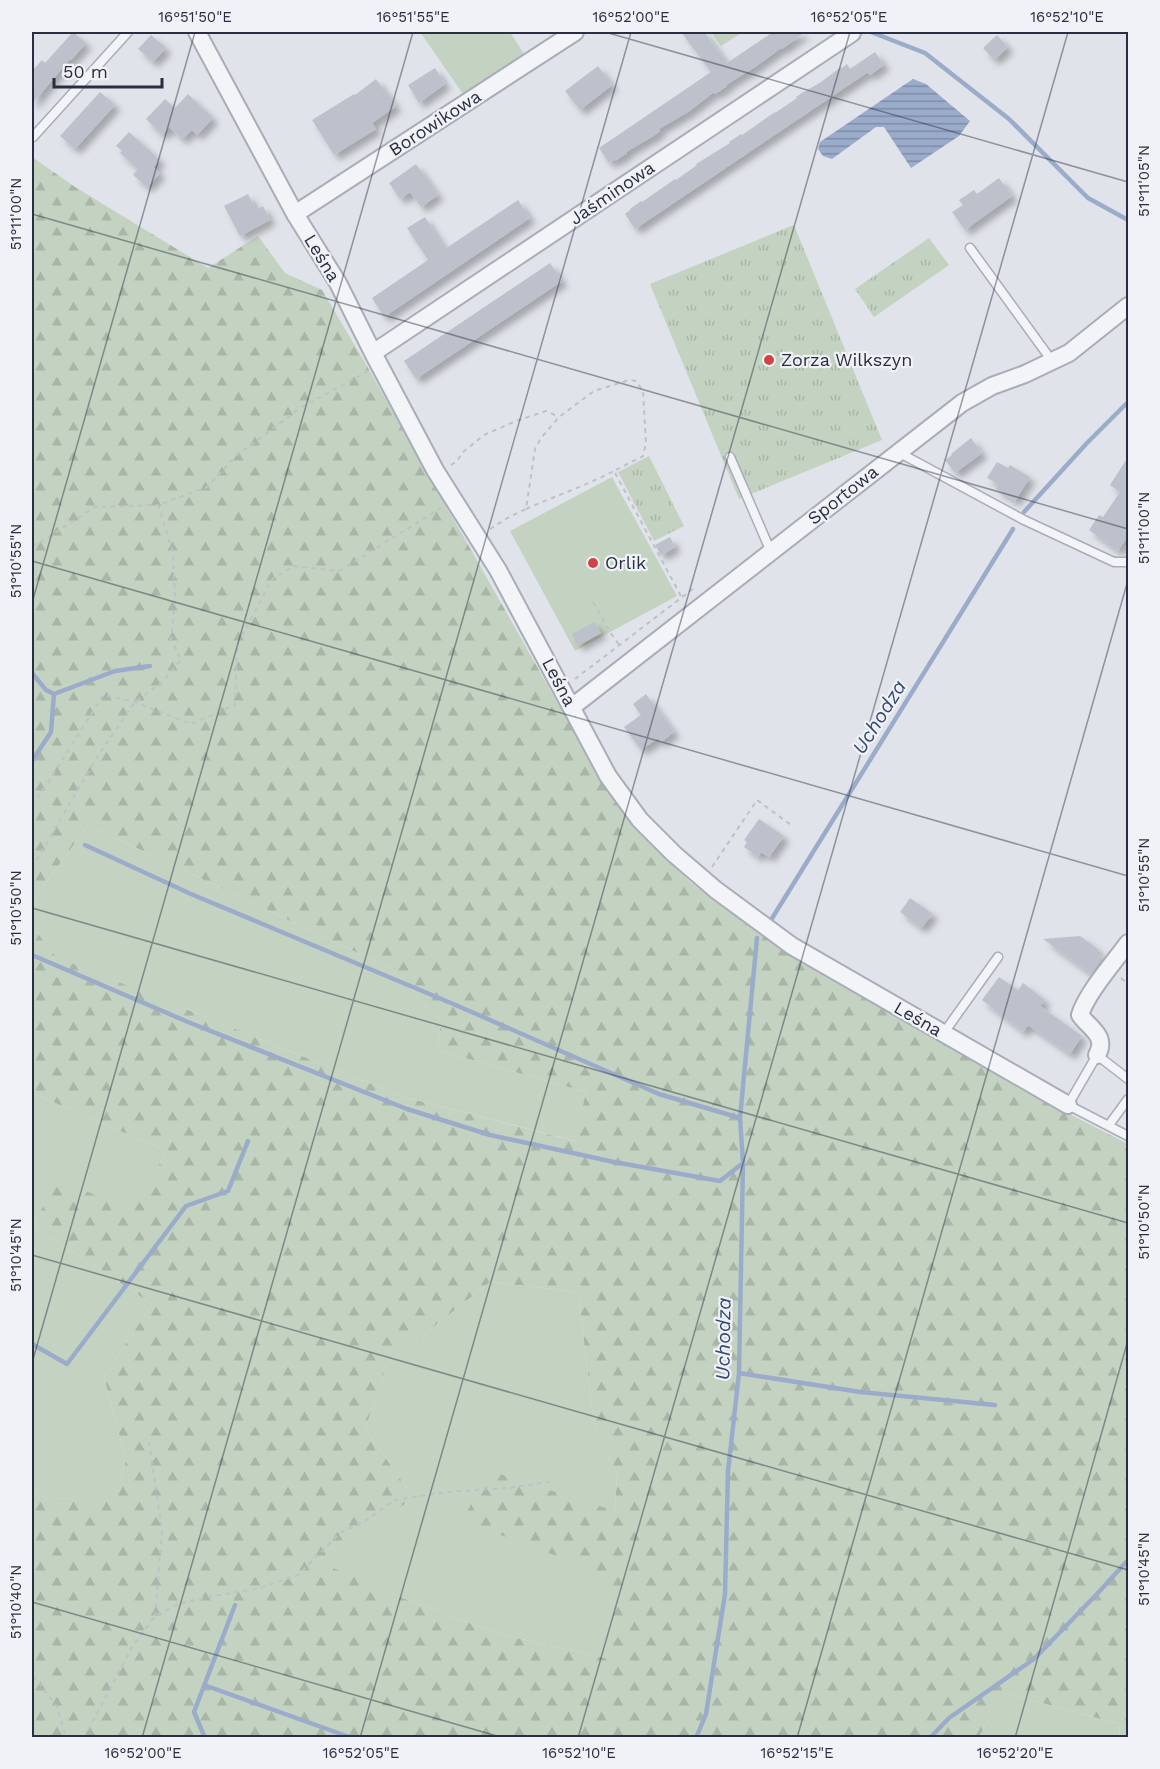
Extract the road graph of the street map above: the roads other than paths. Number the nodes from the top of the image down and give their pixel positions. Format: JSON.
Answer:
{"nodes":[{"id":1,"x":128,"y":32,"type":"edge"},
{"id":2,"x":575,"y":32,"type":"edge"},
{"id":3,"x":852,"y":33,"type":"dead end"},
{"id":4,"x":205,"y":34,"type":"edge"},
{"id":5,"x":33,"y":137,"type":"dead end"},
{"id":6,"x":296,"y":214,"type":"junction"},
{"id":7,"x":970,"y":248,"type":"dead end"},
{"id":8,"x":1128,"y":306,"type":"edge"},
{"id":9,"x":376,"y":359,"type":"junction"},
{"id":10,"x":1052,"y":361,"type":"junction"},
{"id":11,"x":898,"y":452,"type":"junction"},
{"id":12,"x":730,"y":457,"type":"dead end"},
{"id":13,"x":771,"y":552,"type":"junction"},
{"id":14,"x":1128,"y":562,"type":"edge"},
{"id":15,"x":572,"y":707,"type":"junction"},
{"id":16,"x":1128,"y":943,"type":"edge"},
{"id":17,"x":998,"y":957,"type":"dead end"},
{"id":18,"x":943,"y":1034,"type":"junction"},
{"id":19,"x":1097,"y":1055,"type":"junction"},
{"id":20,"x":1128,"y":1078,"type":"edge"},
{"id":21,"x":1128,"y":1099,"type":"edge"},
{"id":22,"x":1068,"y":1106,"type":"junction"},
{"id":23,"x":1109,"y":1125,"type":"junction"},
{"id":24,"x":1128,"y":1136,"type":"edge"}],
"edges":[{"from":1,"to":5,"type":"lane"},
{"from":2,"to":6,"type":"street","name":"Borowikowa"},
{"from":3,"to":9,"type":"street","name":"Jaśminowa"},
{"from":4,"to":6,"type":"street","name":"Leśna"},
{"from":6,"to":9,"type":"street","name":"Leśna"},
{"from":7,"to":10,"type":"lane"},
{"from":8,"to":10,"type":"street","name":"Sportowa"},
{"from":9,"to":15,"type":"street","name":"Leśna"},
{"from":10,"to":11,"type":"street","name":"Sportowa"},
{"from":11,"to":13,"type":"street","name":"Sportowa"},
{"from":11,"to":14,"type":"lane"},
{"from":12,"to":13,"type":"lane"},
{"from":13,"to":15,"type":"street","name":"Sportowa"},
{"from":15,"to":18,"type":"street","name":"Leśna"},
{"from":16,"to":19,"type":"street"},
{"from":17,"to":18,"type":"lane"},
{"from":18,"to":22,"type":"street","name":"Leśna"},
{"from":19,"to":20,"type":"lane"},
{"from":19,"to":22,"type":"lane"},
{"from":21,"to":23,"type":"lane"},
{"from":22,"to":23,"type":"lane","name":"Leśna"},
{"from":23,"to":24,"type":"lane","name":"Leśna"}]}
